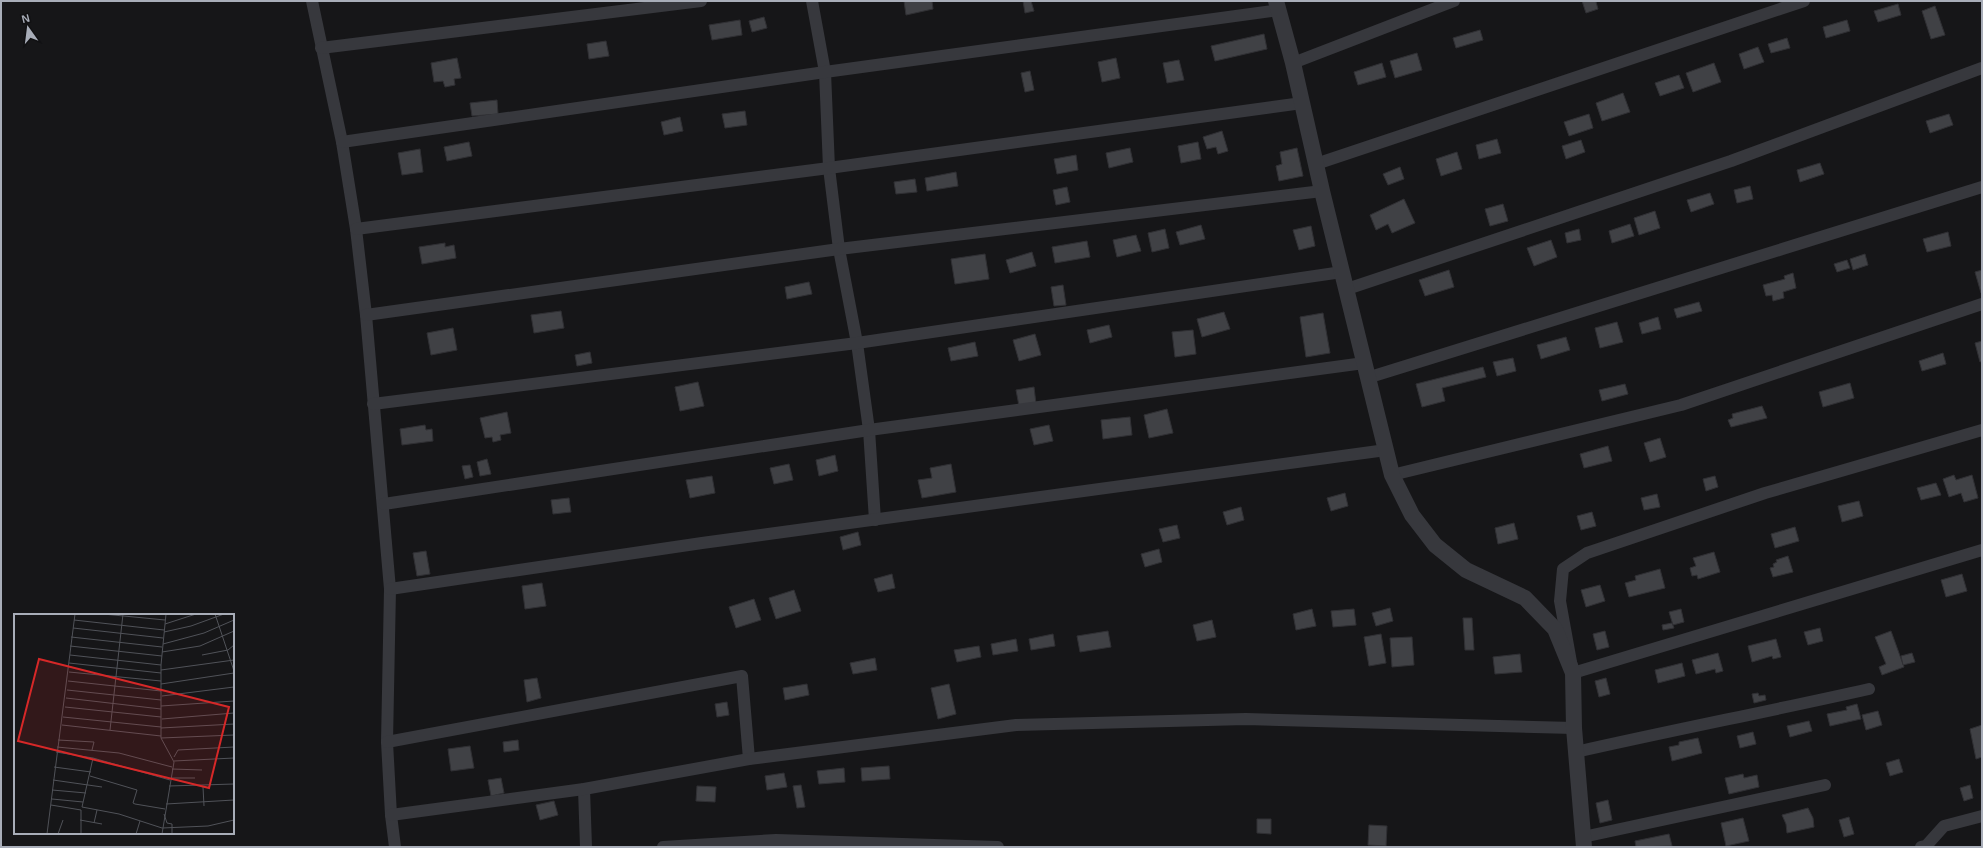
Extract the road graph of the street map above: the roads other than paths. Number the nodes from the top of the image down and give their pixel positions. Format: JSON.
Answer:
{"nodes":[{"id":1,"x":312,"y":1,"type":"edge"},
{"id":2,"x":701,"y":1,"type":"edge"},
{"id":3,"x":812,"y":1,"type":"edge"},
{"id":4,"x":1454,"y":1,"type":"edge"},
{"id":5,"x":1804,"y":1,"type":"edge"},
{"id":6,"x":1278,"y":6,"type":"edge"},
{"id":7,"x":321,"y":48,"type":"junction"},
{"id":8,"x":1293,"y":63,"type":"junction"},
{"id":9,"x":1982,"y":68,"type":"edge"},
{"id":10,"x":825,"y":72,"type":"junction"},
{"id":11,"x":1302,"y":102,"type":"junction"},
{"id":12,"x":342,"y":142,"type":"junction"},
{"id":13,"x":1316,"y":164,"type":"junction"},
{"id":14,"x":829,"y":168,"type":"junction"},
{"id":15,"x":1982,"y":187,"type":"edge"},
{"id":16,"x":1322,"y":191,"type":"junction"},
{"id":17,"x":356,"y":229,"type":"junction"},
{"id":18,"x":840,"y":249,"type":"junction"},
{"id":19,"x":1342,"y":272,"type":"junction"},
{"id":20,"x":1347,"y":289,"type":"junction"},
{"id":21,"x":1982,"y":304,"type":"edge"},
{"id":22,"x":366,"y":315,"type":"junction"},
{"id":23,"x":857,"y":343,"type":"junction"},
{"id":24,"x":1366,"y":370,"type":"junction"},
{"id":25,"x":373,"y":404,"type":"junction"},
{"id":26,"x":869,"y":430,"type":"junction"},
{"id":27,"x":1982,"y":430,"type":"edge"},
{"id":28,"x":1386,"y":450,"type":"junction"},
{"id":29,"x":1392,"y":475,"type":"junction"},
{"id":30,"x":384,"y":504,"type":"junction"},
{"id":31,"x":875,"y":520,"type":"junction"},
{"id":32,"x":1982,"y":550,"type":"edge"},
{"id":33,"x":390,"y":589,"type":"junction"},
{"id":34,"x":1573,"y":673,"type":"junction"},
{"id":35,"x":1868,"y":689,"type":"dead end"},
{"id":36,"x":1574,"y":728,"type":"junction"},
{"id":37,"x":387,"y":742,"type":"junction"},
{"id":38,"x":1576,"y":752,"type":"junction"},
{"id":39,"x":748,"y":759,"type":"junction"},
{"id":40,"x":1824,"y":785,"type":"dead end"},
{"id":41,"x":584,"y":790,"type":"junction"},
{"id":42,"x":391,"y":815,"type":"junction"},
{"id":43,"x":1982,"y":816,"type":"edge"},
{"id":44,"x":1583,"y":842,"type":"edge"},
{"id":45,"x":776,"y":843,"type":"edge"},
{"id":46,"x":1924,"y":846,"type":"edge"},
{"id":47,"x":395,"y":847,"type":"edge"},
{"id":48,"x":586,"y":847,"type":"edge"},
{"id":49,"x":663,"y":847,"type":"edge"},
{"id":50,"x":998,"y":847,"type":"edge"}],
"edges":[{"from":1,"to":7,"type":"street"},
{"from":2,"to":7,"type":"street"},
{"from":3,"to":10,"type":"street"},
{"from":4,"to":8,"type":"street"},
{"from":5,"to":13,"type":"street"},
{"from":6,"to":8,"type":"street"},
{"from":6,"to":10,"type":"street"},
{"from":7,"to":12,"type":"street"},
{"from":8,"to":11,"type":"street"},
{"from":9,"to":20,"type":"street"},
{"from":10,"to":12,"type":"street"},
{"from":10,"to":14,"type":"street"},
{"from":11,"to":13,"type":"street"},
{"from":11,"to":14,"type":"street"},
{"from":12,"to":17,"type":"street"},
{"from":13,"to":16,"type":"street"},
{"from":14,"to":17,"type":"street"},
{"from":14,"to":18,"type":"street"},
{"from":15,"to":24,"type":"street"},
{"from":16,"to":18,"type":"street"},
{"from":16,"to":19,"type":"street"},
{"from":17,"to":22,"type":"street"},
{"from":18,"to":22,"type":"street"},
{"from":18,"to":23,"type":"street"},
{"from":19,"to":20,"type":"street"},
{"from":19,"to":23,"type":"street"},
{"from":20,"to":24,"type":"street"},
{"from":21,"to":29,"type":"street"},
{"from":22,"to":25,"type":"street"},
{"from":23,"to":25,"type":"street"},
{"from":23,"to":26,"type":"street"},
{"from":24,"to":26,"type":"street"},
{"from":24,"to":28,"type":"street"},
{"from":25,"to":30,"type":"street"},
{"from":26,"to":30,"type":"street"},
{"from":26,"to":31,"type":"street"},
{"from":27,"to":34,"type":"street"},
{"from":28,"to":29,"type":"street"},
{"from":28,"to":31,"type":"street"},
{"from":29,"to":34,"type":"street"},
{"from":30,"to":33,"type":"street"},
{"from":31,"to":33,"type":"street"},
{"from":32,"to":34,"type":"street"},
{"from":33,"to":37,"type":"street"},
{"from":34,"to":36,"type":"street"},
{"from":35,"to":38,"type":"street"},
{"from":36,"to":38,"type":"street"},
{"from":36,"to":39,"type":"street"},
{"from":37,"to":39,"type":"street"},
{"from":37,"to":42,"type":"street"},
{"from":38,"to":44,"type":"street"},
{"from":39,"to":41,"type":"street"},
{"from":40,"to":44,"type":"street"},
{"from":41,"to":42,"type":"street"},
{"from":41,"to":48,"type":"street"},
{"from":42,"to":47,"type":"street"},
{"from":43,"to":46,"type":"street"},
{"from":45,"to":49,"type":"street"},
{"from":45,"to":50,"type":"street"}]}
